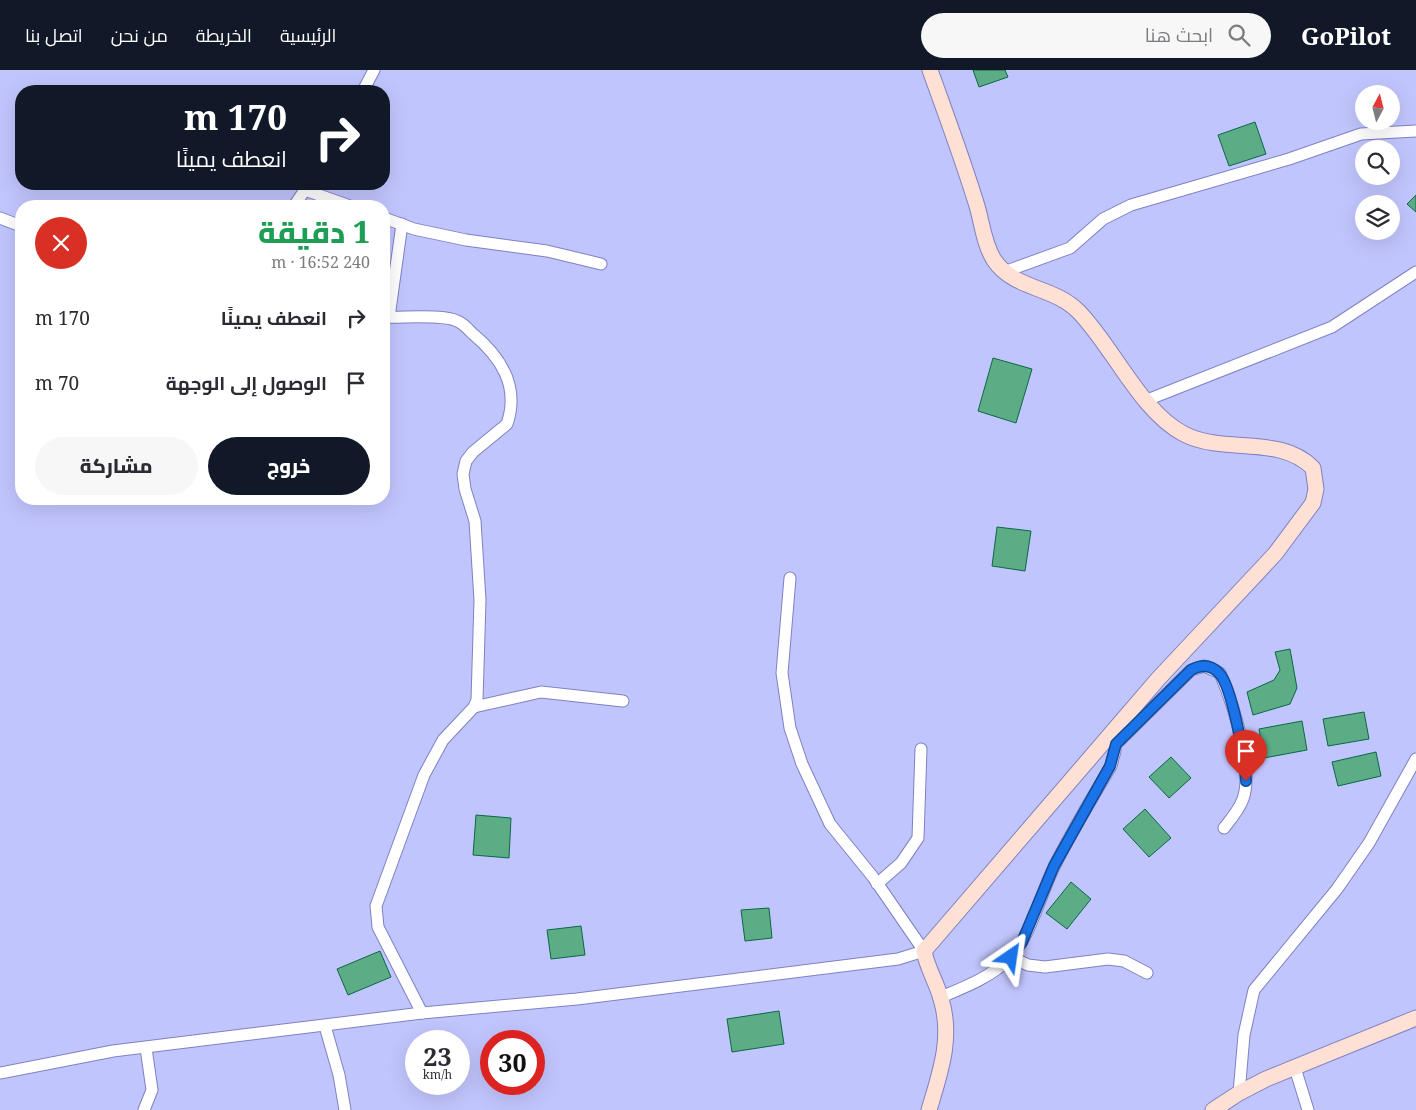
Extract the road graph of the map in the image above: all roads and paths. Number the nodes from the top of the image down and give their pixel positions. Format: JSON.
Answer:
{"nodes":[{"id":1,"x":374,"y":70,"type":"edge"},
{"id":2,"x":930,"y":70,"type":"edge"},
{"id":3,"x":366,"y":85,"type":"edge"},
{"id":4,"x":1416,"y":131,"type":"edge"},
{"id":5,"x":314,"y":190,"type":"edge"},
{"id":6,"x":336,"y":200,"type":"edge"},
{"id":7,"x":0,"y":218,"type":"edge"},
{"id":8,"x":390,"y":220,"type":"edge"},
{"id":9,"x":15,"y":224,"type":"edge"},
{"id":10,"x":402,"y":224,"type":"junction"},
{"id":11,"x":601,"y":264,"type":"dead end"},
{"id":12,"x":1004,"y":272,"type":"junction"},
{"id":13,"x":1416,"y":272,"type":"edge"},
{"id":14,"x":390,"y":294,"type":"edge"},
{"id":15,"x":390,"y":317,"type":"edge"},
{"id":16,"x":1146,"y":400,"type":"junction"},
{"id":17,"x":790,"y":578,"type":"dead end"},
{"id":18,"x":623,"y":701,"type":"dead end"},
{"id":19,"x":474,"y":707,"type":"junction"},
{"id":20,"x":1115,"y":738,"type":"junction"},
{"id":21,"x":921,"y":748,"type":"dead end"},
{"id":22,"x":1416,"y":759,"type":"edge"},
{"id":23,"x":1224,"y":828,"type":"dead end"},
{"id":24,"x":877,"y":884,"type":"junction"},
{"id":25,"x":924,"y":951,"type":"junction"},
{"id":26,"x":1011,"y":957,"type":"junction"},
{"id":27,"x":1147,"y":973,"type":"dead end"},
{"id":28,"x":941,"y":997,"type":"junction"},
{"id":29,"x":422,"y":1013,"type":"junction"},
{"id":30,"x":1416,"y":1018,"type":"edge"},
{"id":31,"x":325,"y":1026,"type":"junction"},
{"id":32,"x":146,"y":1048,"type":"junction"},
{"id":33,"x":1295,"y":1068,"type":"junction"},
{"id":34,"x":0,"y":1073,"type":"edge"},
{"id":35,"x":1239,"y":1093,"type":"junction"},
{"id":36,"x":144,"y":1110,"type":"edge"},
{"id":37,"x":345,"y":1110,"type":"edge"},
{"id":38,"x":929,"y":1110,"type":"edge"},
{"id":39,"x":1213,"y":1110,"type":"edge"},
{"id":40,"x":1308,"y":1110,"type":"edge"}],
"edges":[{"from":1,"to":3,"type":"street"},
{"from":2,"to":12,"type":"main road"},
{"from":4,"to":12,"type":"street"},
{"from":5,"to":6,"type":"street"},
{"from":7,"to":9,"type":"street"},
{"from":8,"to":10,"type":"street"},
{"from":10,"to":11,"type":"street"},
{"from":10,"to":14,"type":"street"},
{"from":12,"to":16,"type":"main road"},
{"from":13,"to":16,"type":"street"},
{"from":15,"to":19,"type":"street"},
{"from":16,"to":20,"type":"main road"},
{"from":17,"to":24,"type":"street"},
{"from":18,"to":19,"type":"street"},
{"from":19,"to":29,"type":"street"},
{"from":20,"to":23,"type":"street"},
{"from":20,"to":25,"type":"main road"},
{"from":20,"to":26,"type":"street"},
{"from":21,"to":24,"type":"street"},
{"from":22,"to":35,"type":"street"},
{"from":24,"to":25,"type":"street"},
{"from":25,"to":28,"type":"main road"},
{"from":25,"to":29,"type":"street"},
{"from":26,"to":27,"type":"street"},
{"from":26,"to":28,"type":"street"},
{"from":28,"to":38,"type":"main road"},
{"from":29,"to":31,"type":"street"},
{"from":30,"to":33,"type":"main road"},
{"from":31,"to":32,"type":"street"},
{"from":31,"to":37,"type":"street"},
{"from":32,"to":34,"type":"street"},
{"from":32,"to":36,"type":"street"},
{"from":33,"to":35,"type":"main road"},
{"from":33,"to":40,"type":"street"},
{"from":35,"to":39,"type":"main road"}]}
